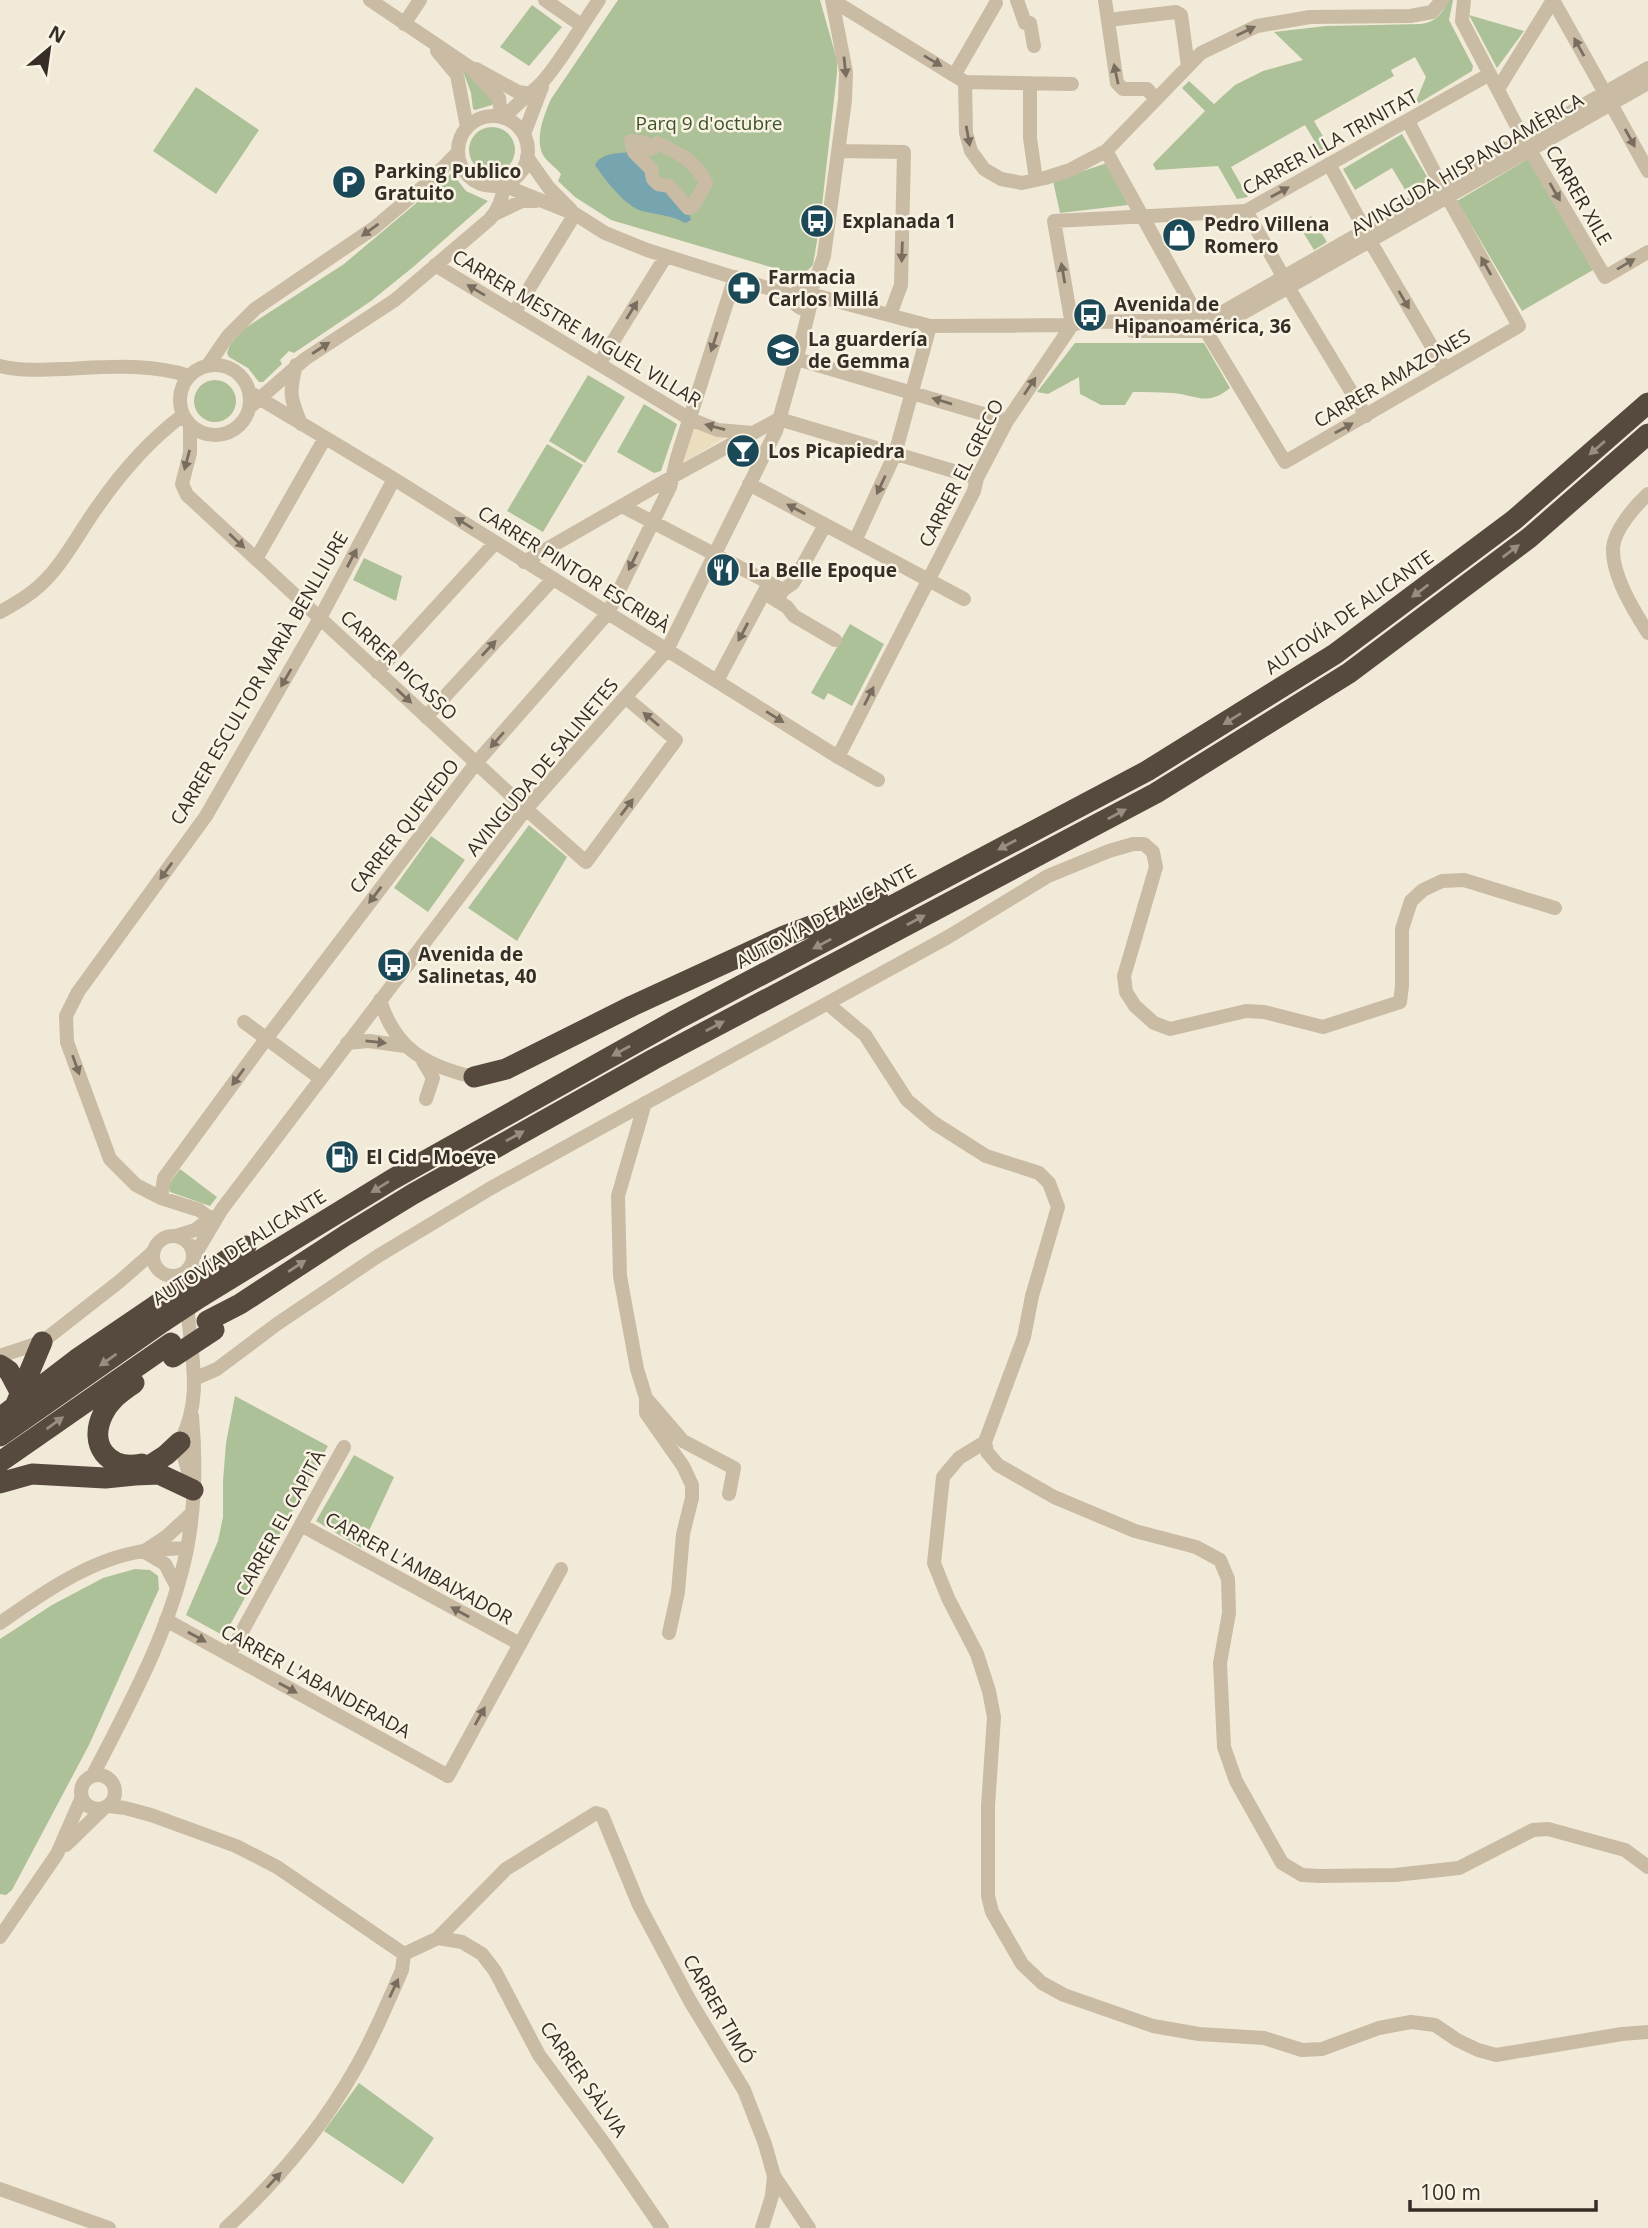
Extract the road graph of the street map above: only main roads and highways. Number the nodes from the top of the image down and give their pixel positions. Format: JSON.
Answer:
{"nodes":[{"id":1,"x":1648,"y":403,"type":"edge"},
{"id":2,"x":1648,"y":434,"type":"edge"},
{"id":3,"x":969,"y":866,"type":"junction"},
{"id":4,"x":474,"y":1077,"type":"road end"},
{"id":5,"x":246,"y":1246,"type":"dead end"},
{"id":6,"x":195,"y":1278,"type":"junction"},
{"id":7,"x":161,"y":1312,"type":"junction"},
{"id":8,"x":42,"y":1342,"type":"road end"},
{"id":9,"x":172,"y":1350,"type":"junction"},
{"id":10,"x":0,"y":1365,"type":"edge"},
{"id":11,"x":12,"y":1405,"type":"edge"},
{"id":12,"x":0,"y":1436,"type":"edge"},
{"id":13,"x":180,"y":1442,"type":"road end"},
{"id":14,"x":158,"y":1461,"type":"junction"},
{"id":15,"x":0,"y":1462,"type":"edge"},
{"id":16,"x":135,"y":1475,"type":"junction"},
{"id":17,"x":0,"y":1483,"type":"edge"},
{"id":18,"x":193,"y":1490,"type":"road end"}],
"edges":[{"from":1,"to":3,"type":"highway","name":"AUTOVÍA DE ALICANTE","one_way":true},
{"from":9,"to":2,"type":"highway","one_way":true},
{"from":3,"to":4,"type":"highway"},
{"from":3,"to":6,"type":"highway","name":"AUTOVÍA DE ALICANTE","one_way":true},
{"from":5,"to":6,"type":"highway"},
{"from":6,"to":7,"type":"highway","name":"AUTOVÍA DE ALICANTE","bridge":true},
{"from":7,"to":11,"type":"highway"},
{"from":7,"to":12,"type":"highway","name":"AUTOVÍA DE ALICANTE","one_way":true},
{"from":8,"to":11,"type":"highway"},
{"from":9,"to":14,"type":"highway"},
{"from":15,"to":9,"type":"highway","one_way":true},
{"from":10,"to":11,"type":"highway"},
{"from":13,"to":14,"type":"highway"},
{"from":14,"to":16,"type":"highway"},
{"from":16,"to":17,"type":"highway"},
{"from":16,"to":18,"type":"highway"}]}
